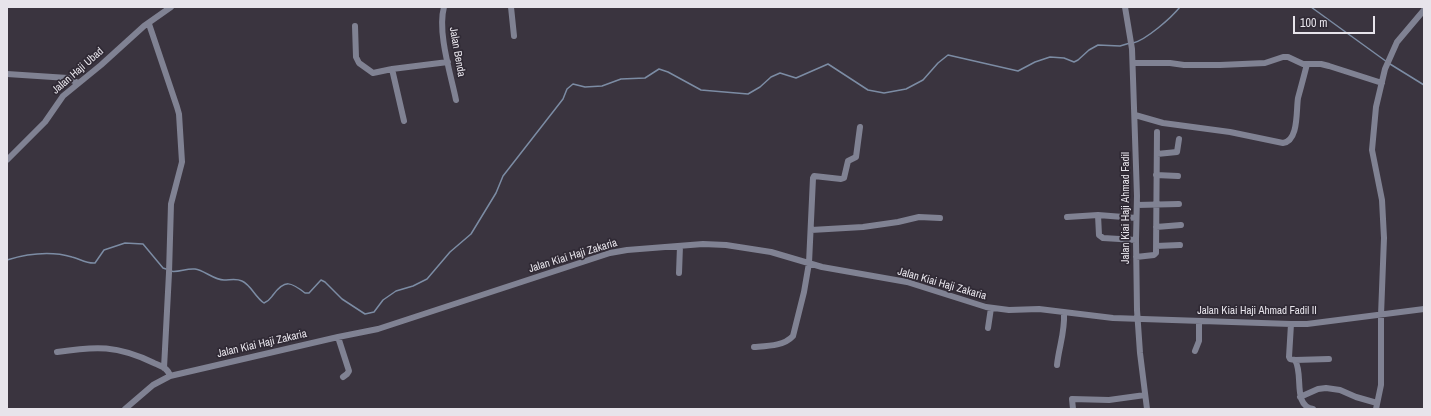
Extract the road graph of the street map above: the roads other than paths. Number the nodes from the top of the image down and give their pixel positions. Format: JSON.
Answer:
{"nodes":[{"id":1,"x":171,"y":7,"type":"edge"},
{"id":2,"x":444,"y":7,"type":"edge"},
{"id":3,"x":511,"y":7,"type":"edge"},
{"id":4,"x":1125,"y":7,"type":"edge"},
{"id":5,"x":1424,"y":10,"type":"edge"},
{"id":6,"x":149,"y":24,"type":"junction"},
{"id":7,"x":355,"y":26,"type":"dead end"},
{"id":8,"x":514,"y":36,"type":"dead end"},
{"id":9,"x":448,"y":62,"type":"junction"},
{"id":10,"x":1133,"y":63,"type":"junction"},
{"id":11,"x":1307,"y":64,"type":"junction"},
{"id":12,"x":392,"y":69,"type":"junction"},
{"id":13,"x":7,"y":74,"type":"edge"},
{"id":14,"x":78,"y":83,"type":"junction"},
{"id":15,"x":1382,"y":83,"type":"junction"},
{"id":16,"x":456,"y":100,"type":"dead end"},
{"id":17,"x":1135,"y":115,"type":"junction"},
{"id":18,"x":404,"y":122,"type":"dead end"},
{"id":19,"x":860,"y":126,"type":"dead end"},
{"id":20,"x":1157,"y":132,"type":"dead end"},
{"id":21,"x":1179,"y":139,"type":"dead end"},
{"id":22,"x":1157,"y":154,"type":"junction"},
{"id":23,"x":7,"y":160,"type":"edge"},
{"id":24,"x":1156,"y":175,"type":"junction"},
{"id":25,"x":1178,"y":176,"type":"dead end"},
{"id":26,"x":1179,"y":204,"type":"dead end"},
{"id":27,"x":1137,"y":205,"type":"junction"},
{"id":28,"x":1156,"y":205,"type":"junction"},
{"id":29,"x":1098,"y":215,"type":"junction"},
{"id":30,"x":1067,"y":216,"type":"dead end"},
{"id":31,"x":940,"y":218,"type":"dead end"},
{"id":32,"x":1136,"y":218,"type":"junction"},
{"id":33,"x":1181,"y":225,"type":"dead end"},
{"id":34,"x":1156,"y":227,"type":"junction"},
{"id":35,"x":811,"y":230,"type":"junction"},
{"id":36,"x":1136,"y":240,"type":"junction"},
{"id":37,"x":1180,"y":245,"type":"dead end"},
{"id":38,"x":680,"y":246,"type":"junction"},
{"id":39,"x":1156,"y":246,"type":"junction"},
{"id":40,"x":1136,"y":257,"type":"junction"},
{"id":41,"x":809,"y":263,"type":"junction"},
{"id":42,"x":679,"y":273,"type":"dead end"},
{"id":43,"x":991,"y":308,"type":"junction"},
{"id":44,"x":1424,"y":309,"type":"edge"},
{"id":45,"x":1064,"y":312,"type":"junction"},
{"id":46,"x":1381,"y":315,"type":"junction"},
{"id":47,"x":1138,"y":318,"type":"junction"},
{"id":48,"x":1199,"y":321,"type":"junction"},
{"id":49,"x":1291,"y":324,"type":"junction"},
{"id":50,"x":988,"y":328,"type":"dead end"},
{"id":51,"x":338,"y":337,"type":"junction"},
{"id":52,"x":754,"y":348,"type":"dead end"},
{"id":53,"x":1195,"y":351,"type":"dead end"},
{"id":54,"x":57,"y":352,"type":"dead end"},
{"id":55,"x":1329,"y":359,"type":"dead end"},
{"id":56,"x":1295,"y":360,"type":"junction"},
{"id":57,"x":1057,"y":366,"type":"dead end"},
{"id":58,"x":164,"y":368,"type":"junction"},
{"id":59,"x":170,"y":376,"type":"junction"},
{"id":60,"x":343,"y":377,"type":"dead end"},
{"id":61,"x":1145,"y":395,"type":"junction"},
{"id":62,"x":1302,"y":396,"type":"junction"},
{"id":63,"x":1376,"y":406,"type":"edge"},
{"id":64,"x":125,"y":409,"type":"edge"},
{"id":65,"x":1073,"y":409,"type":"edge"},
{"id":66,"x":1147,"y":409,"type":"edge"},
{"id":67,"x":1313,"y":409,"type":"edge"}],
"edges":[{"from":1,"to":6,"type":"street","name":"Jalan Haji Ubad"},
{"from":2,"to":9,"type":"street","name":"Jalan Benda"},
{"from":3,"to":8,"type":"street"},
{"from":4,"to":10,"type":"street","name":"Jalan Kiai Haji Ahmad Fadil"},
{"from":5,"to":15,"type":"street"},
{"from":6,"to":14,"type":"street","name":"Jalan Haji Ubad"},
{"from":6,"to":58,"type":"street"},
{"from":7,"to":12,"type":"street"},
{"from":9,"to":12,"type":"street"},
{"from":9,"to":16,"type":"street","name":"Jalan Benda"},
{"from":10,"to":11,"type":"street"},
{"from":10,"to":17,"type":"street","name":"Jalan Kiai Haji Ahmad Fadil"},
{"from":11,"to":15,"type":"street"},
{"from":11,"to":17,"type":"street"},
{"from":12,"to":18,"type":"street"},
{"from":13,"to":14,"type":"street"},
{"from":14,"to":23,"type":"street","name":"Jalan Haji Ubad"},
{"from":15,"to":46,"type":"street"},
{"from":17,"to":27,"type":"street","name":"Jalan Kiai Haji Ahmad Fadil"},
{"from":19,"to":35,"type":"street"},
{"from":20,"to":22,"type":"street"},
{"from":21,"to":22,"type":"street"},
{"from":22,"to":24,"type":"street"},
{"from":24,"to":25,"type":"street"},
{"from":24,"to":28,"type":"street"},
{"from":26,"to":28,"type":"street"},
{"from":27,"to":28,"type":"street"},
{"from":27,"to":32,"type":"street","name":"Jalan Kiai Haji Ahmad Fadil"},
{"from":28,"to":34,"type":"street"},
{"from":29,"to":30,"type":"street"},
{"from":29,"to":32,"type":"street"},
{"from":29,"to":36,"type":"street"},
{"from":31,"to":35,"type":"street"},
{"from":32,"to":36,"type":"street","name":"Jalan Kiai Haji Ahmad Fadil"},
{"from":33,"to":34,"type":"street"},
{"from":34,"to":39,"type":"street"},
{"from":35,"to":41,"type":"street"},
{"from":36,"to":40,"type":"street","name":"Jalan Kiai Haji Ahmad Fadil"},
{"from":37,"to":39,"type":"street"},
{"from":38,"to":41,"type":"street","name":"Jalan Kiai Haji Zakaria"},
{"from":38,"to":42,"type":"street"},
{"from":38,"to":51,"type":"street","name":"Jalan Kiai Haji Zakaria"},
{"from":39,"to":40,"type":"street"},
{"from":40,"to":47,"type":"street","name":"Jalan Kiai Haji Ahmad Fadil"},
{"from":41,"to":43,"type":"street","name":"Jalan Kiai Haji Zakaria"},
{"from":41,"to":52,"type":"street"},
{"from":43,"to":45,"type":"street","name":"Jalan Kiai Haji Zakaria"},
{"from":43,"to":50,"type":"street"},
{"from":44,"to":46,"type":"street","name":"Jalan Kiai Haji Ahmad Fadil II"},
{"from":45,"to":47,"type":"street","name":"Jalan Kiai Haji Zakaria"},
{"from":45,"to":57,"type":"street"},
{"from":46,"to":49,"type":"street","name":"Jalan Kiai Haji Ahmad Fadil II"},
{"from":46,"to":63,"type":"street"},
{"from":47,"to":48,"type":"street","name":"Jalan Kiai Haji Ahmad Fadil II"},
{"from":47,"to":61,"type":"street","name":"Jalan Kiai Haji Ahmad Fadil"},
{"from":48,"to":49,"type":"street","name":"Jalan Kiai Haji Ahmad Fadil II"},
{"from":48,"to":53,"type":"street"},
{"from":49,"to":56,"type":"street"},
{"from":51,"to":59,"type":"street","name":"Jalan Kiai Haji Zakaria"},
{"from":51,"to":60,"type":"street"},
{"from":54,"to":58,"type":"street"},
{"from":55,"to":56,"type":"street"},
{"from":56,"to":62,"type":"street"},
{"from":58,"to":59,"type":"street"},
{"from":59,"to":64,"type":"street","name":"Jalan Kiai Haji Zakaria"},
{"from":61,"to":65,"type":"street"},
{"from":61,"to":66,"type":"street","name":"Jalan Kiai Haji Ahmad Fadil"},
{"from":62,"to":63,"type":"street"},
{"from":62,"to":67,"type":"street"}]}
